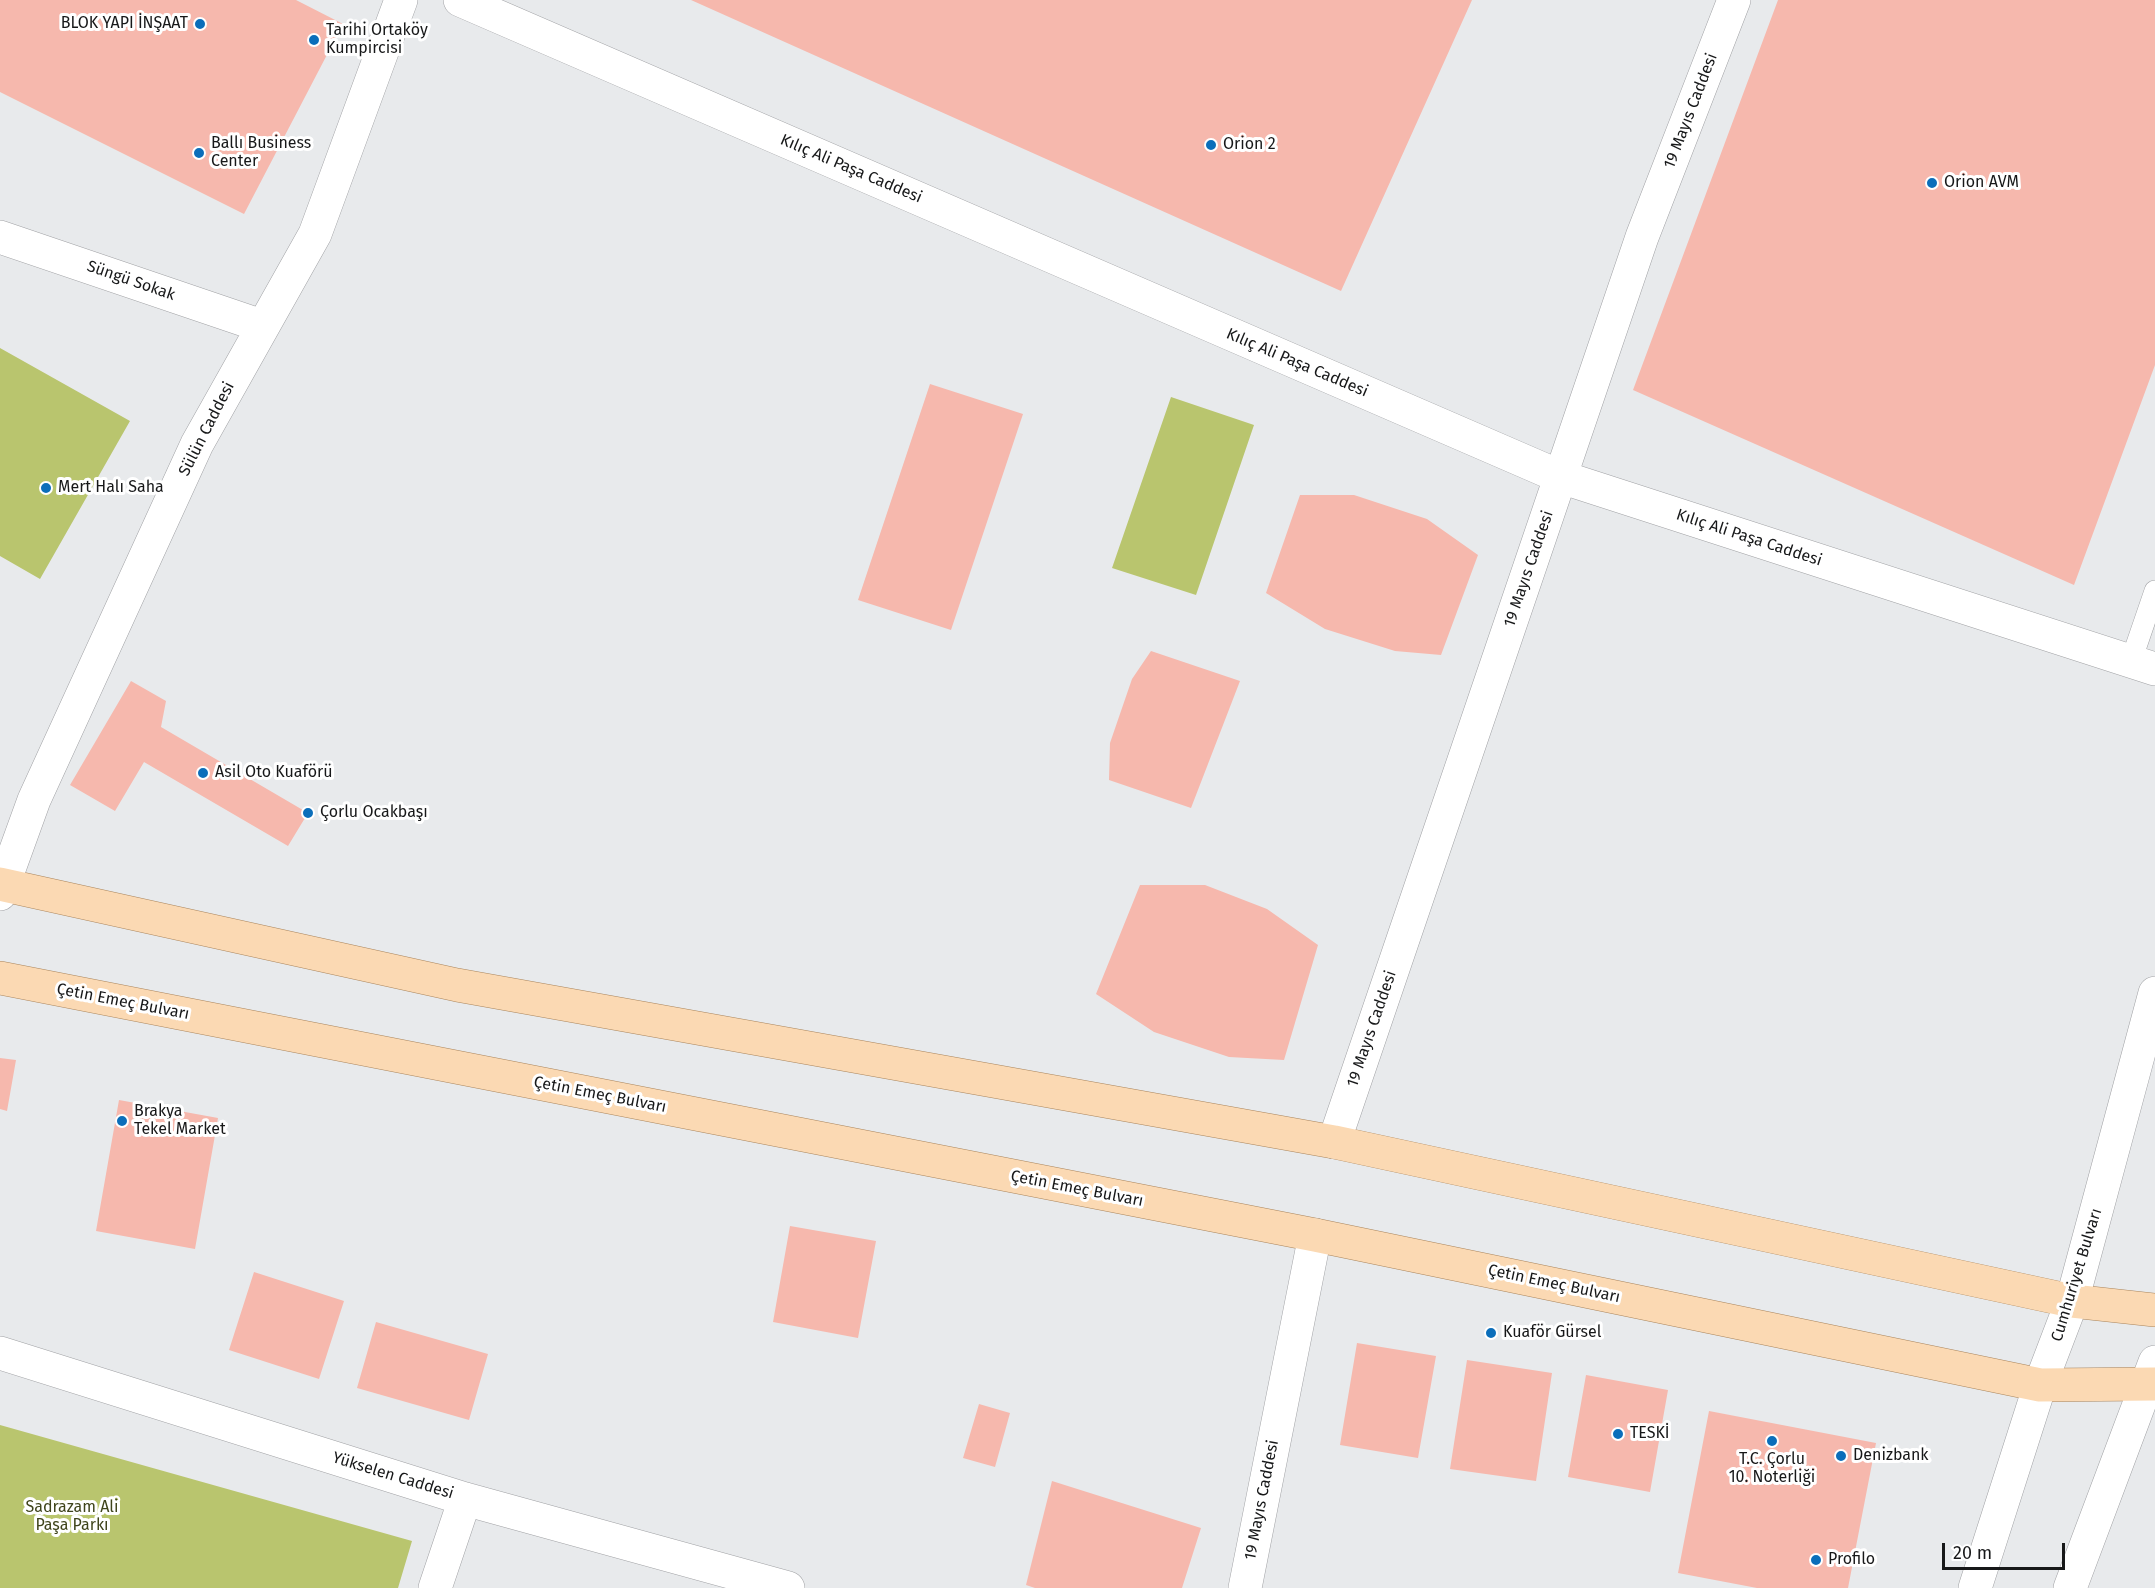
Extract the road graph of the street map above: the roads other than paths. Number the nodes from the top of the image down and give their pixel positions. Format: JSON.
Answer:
{"nodes":[{"id":1,"x":401,"y":0,"type":"edge"},
{"id":2,"x":460,"y":0,"type":"edge"},
{"id":3,"x":1734,"y":0,"type":"edge"},
{"id":4,"x":0,"y":237,"type":"edge"},
{"id":5,"x":262,"y":326,"type":"junction"},
{"id":6,"x":1560,"y":477,"type":"junction"},
{"id":7,"x":2155,"y":591,"type":"edge"},
{"id":8,"x":2143,"y":665,"type":"edge"},
{"id":9,"x":1,"y":888,"type":"edge"},
{"id":10,"x":0,"y":978,"type":"edge"},
{"id":11,"x":2155,"y":993,"type":"edge"},
{"id":12,"x":1334,"y":1142,"type":"junction"},
{"id":13,"x":1315,"y":1235,"type":"junction"},
{"id":14,"x":2072,"y":1300,"type":"junction"},
{"id":15,"x":2155,"y":1310,"type":"edge"},
{"id":16,"x":0,"y":1353,"type":"edge"},
{"id":17,"x":2153,"y":1377,"type":"edge"},
{"id":18,"x":2040,"y":1385,"type":"junction"},
{"id":19,"x":465,"y":1499,"type":"junction"},
{"id":20,"x":435,"y":1588,"type":"edge"},
{"id":21,"x":788,"y":1588,"type":"edge"},
{"id":22,"x":1245,"y":1588,"type":"edge"},
{"id":23,"x":1975,"y":1588,"type":"edge"},
{"id":24,"x":2070,"y":1588,"type":"edge"}],
"edges":[{"from":1,"to":5,"type":"street","name":"Sülün Caddesi"},
{"from":2,"to":6,"type":"street","name":"Kılıç Ali Paşa Caddesi"},
{"from":3,"to":6,"type":"street","name":"19 Mayıs Caddesi"},
{"from":4,"to":5,"type":"street","name":"Süngü Sokak"},
{"from":5,"to":9,"type":"street","name":"Sülün Caddesi"},
{"from":6,"to":8,"type":"street","name":"Kılıç Ali Paşa Caddesi"},
{"from":6,"to":12,"type":"street","name":"19 Mayıs Caddesi"},
{"from":7,"to":8,"type":"lane"},
{"from":9,"to":12,"type":"main road"},
{"from":10,"to":13,"type":"main road","name":"Çetin Emeç Bulvarı"},
{"from":11,"to":14,"type":"street","name":"Cumhuriyet Bulvarı"},
{"from":12,"to":14,"type":"main road"},
{"from":13,"to":18,"type":"main road","name":"Çetin Emeç Bulvarı"},
{"from":13,"to":22,"type":"street","name":"19 Mayıs Caddesi"},
{"from":14,"to":15,"type":"main road"},
{"from":14,"to":18,"type":"street","name":"Cumhuriyet Bulvarı"},
{"from":16,"to":19,"type":"street","name":"Yükselen Caddesi"},
{"from":17,"to":18,"type":"main road","name":"Çetin Emeç Bulvarı"},
{"from":17,"to":24,"type":"street"},
{"from":18,"to":23,"type":"street","name":"Cumhuriyet Bulvarı"},
{"from":19,"to":20,"type":"street"},
{"from":19,"to":21,"type":"street","name":"Yükselen Caddesi"}]}
